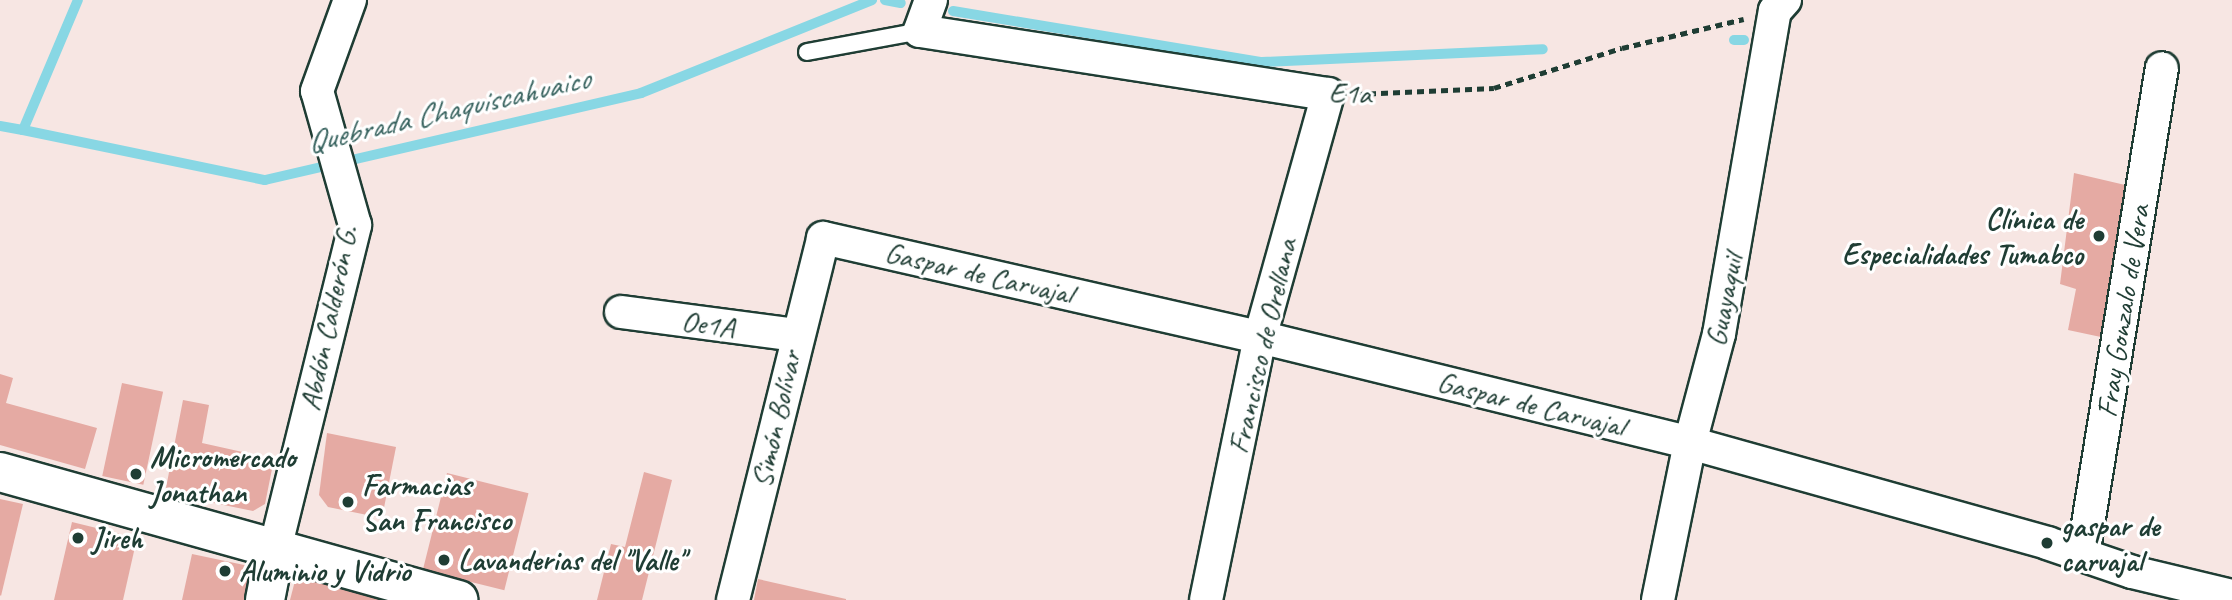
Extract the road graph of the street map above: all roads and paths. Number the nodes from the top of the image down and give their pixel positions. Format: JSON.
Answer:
{"nodes":[{"id":1,"x":350,"y":0,"type":"edge"},
{"id":2,"x":931,"y":0,"type":"edge"},
{"id":3,"x":1780,"y":6,"type":"edge"},
{"id":4,"x":920,"y":31,"type":"junction"},
{"id":5,"x":807,"y":52,"type":"dead end"},
{"id":6,"x":2162,"y":68,"type":"dead end"},
{"id":7,"x":1328,"y":94,"type":"junction"},
{"id":8,"x":823,"y":238,"type":"joint"},
{"id":9,"x":621,"y":312,"type":"dead end"},
{"id":10,"x":796,"y":335,"type":"junction"},
{"id":11,"x":1260,"y":337,"type":"junction"},
{"id":12,"x":1690,"y":443,"type":"junction"},
{"id":13,"x":0,"y":472,"type":"edge"},
{"id":14,"x":275,"y":549,"type":"junction"},
{"id":15,"x":2083,"y":555,"type":"junction"},
{"id":16,"x":2129,"y":586,"type":"edge"},
{"id":17,"x":2232,"y":596,"type":"edge"},
{"id":18,"x":265,"y":600,"type":"edge"},
{"id":19,"x":458,"y":600,"type":"edge"},
{"id":20,"x":733,"y":600,"type":"edge"},
{"id":21,"x":1206,"y":600,"type":"edge"},
{"id":22,"x":1658,"y":600,"type":"edge"}],
"edges":[{"from":1,"to":14,"type":"street","name":"Abdón Calderón G."},
{"from":2,"to":4,"type":"street"},
{"from":3,"to":7,"type":"path","name":"E1a"},
{"from":3,"to":12,"type":"street","name":"Guayaquil"},
{"from":4,"to":5,"type":"lane"},
{"from":4,"to":7,"type":"street","name":"E1a"},
{"from":6,"to":15,"type":"street","name":"Fray Gonzalo de Vera"},
{"from":7,"to":11,"type":"street","name":"Francisco de Orellana"},
{"from":8,"to":10,"type":"street","name":"Simón Bolívar"},
{"from":8,"to":11,"type":"street","name":"Gaspar de Carvajal"},
{"from":9,"to":10,"type":"street","name":"Oe1A"},
{"from":10,"to":20,"type":"street","name":"Simón Bolívar"},
{"from":11,"to":12,"type":"street","name":"Gaspar de Carvajal"},
{"from":11,"to":21,"type":"street","name":"Francisco de Orellana"},
{"from":12,"to":15,"type":"street","name":"Gaspar de Carvajal"},
{"from":12,"to":22,"type":"street","name":"Guayaquil"},
{"from":13,"to":14,"type":"street"},
{"from":14,"to":18,"type":"street","name":"Abdón Calderón G."},
{"from":14,"to":19,"type":"street"},
{"from":15,"to":16,"type":"street","name":"Gaspar de Carvajal"},
{"from":16,"to":17,"type":"street","name":"Gaspar de Carvajal"}]}
